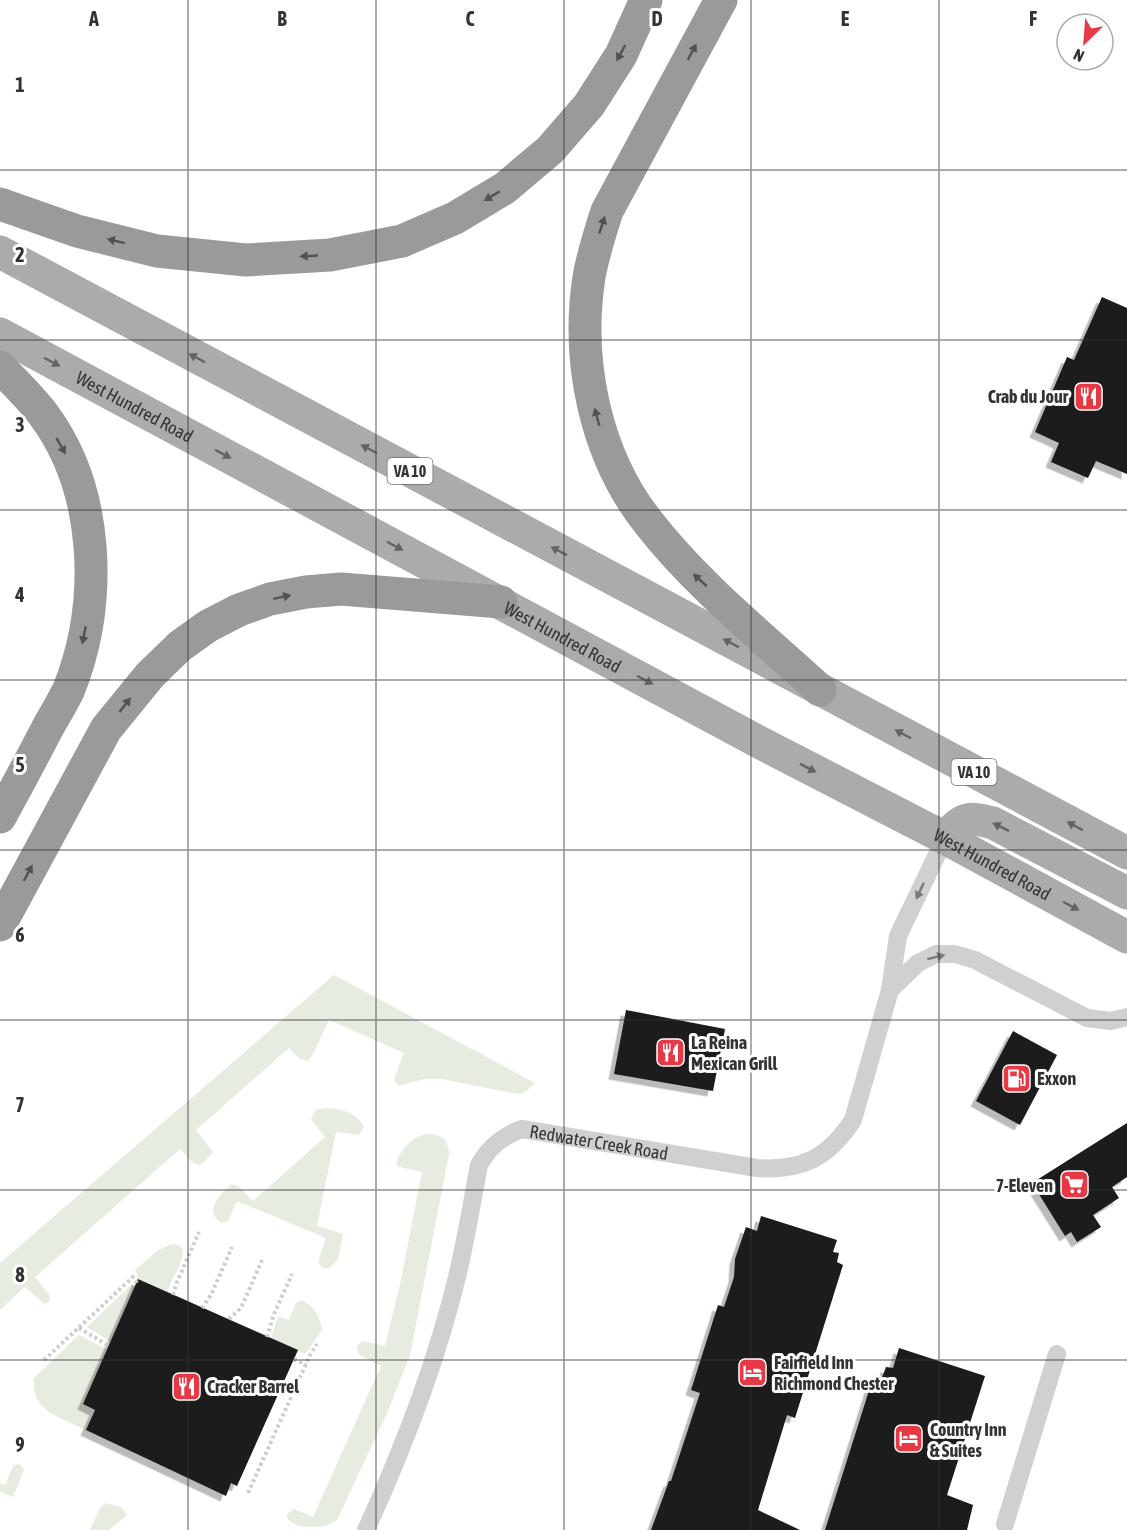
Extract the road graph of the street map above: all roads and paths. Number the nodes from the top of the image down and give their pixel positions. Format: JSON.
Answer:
{"nodes":[{"id":1,"x":646,"y":0,"type":"edge"},
{"id":2,"x":720,"y":0,"type":"edge"},
{"id":3,"x":0,"y":204,"type":"edge"},
{"id":4,"x":0,"y":252,"type":"edge"},
{"id":5,"x":0,"y":334,"type":"edge"},
{"id":6,"x":0,"y":367,"type":"edge"},
{"id":7,"x":501,"y":602,"type":"junction"},
{"id":8,"x":820,"y":690,"type":"junction"},
{"id":9,"x":0,"y":817,"type":"edge"},
{"id":10,"x":945,"y":838,"type":"junction"},
{"id":11,"x":1127,"y":853,"type":"edge"},
{"id":12,"x":1127,"y":893,"type":"edge"},
{"id":13,"x":0,"y":925,"type":"edge"},
{"id":14,"x":1127,"y":937,"type":"edge"},
{"id":15,"x":890,"y":990,"type":"junction"},
{"id":16,"x":1127,"y":1017,"type":"edge"},
{"id":17,"x":199,"y":1232,"type":"dead end"},
{"id":18,"x":232,"y":1247,"type":"dead end"},
{"id":19,"x":262,"y":1260,"type":"dead end"},
{"id":20,"x":292,"y":1274,"type":"dead end"},
{"id":21,"x":137,"y":1283,"type":"dead end"},
{"id":22,"x":173,"y":1295,"type":"dead end"},
{"id":23,"x":202,"y":1308,"type":"dead end"},
{"id":24,"x":229,"y":1319,"type":"dead end"},
{"id":25,"x":78,"y":1328,"type":"junction"},
{"id":26,"x":267,"y":1337,"type":"dead end"},
{"id":27,"x":317,"y":1344,"type":"dead end"},
{"id":28,"x":109,"y":1346,"type":"dead end"},
{"id":29,"x":1058,"y":1354,"type":"dead end"},
{"id":30,"x":294,"y":1359,"type":"dead end"},
{"id":31,"x":44,"y":1360,"type":"dead end"},
{"id":32,"x":306,"y":1365,"type":"junction"},
{"id":33,"x":248,"y":1494,"type":"dead end"},
{"id":34,"x":1005,"y":1524,"type":"dead end"},
{"id":35,"x":366,"y":1530,"type":"edge"}],
"edges":[{"from":1,"to":3,"type":"highway","one_way":true},
{"from":8,"to":2,"type":"highway","one_way":true},
{"from":8,"to":4,"type":"main road","number":"VA 10","one_way":true},
{"from":5,"to":7,"type":"main road","name":"West Hundred Road","one_way":true},
{"from":6,"to":9,"type":"highway","one_way":true},
{"from":7,"to":10,"type":"main road","name":"West Hundred Road","one_way":true},
{"from":13,"to":7,"type":"highway","one_way":true},
{"from":11,"to":8,"type":"main road","number":"VA 10","one_way":true},
{"from":12,"to":10,"type":"main road","one_way":true},
{"from":10,"to":14,"type":"main road","name":"West Hundred Road","one_way":true},
{"from":10,"to":15,"type":"lane","name":"Redwater Creek Road","one_way":true},
{"from":15,"to":16,"type":"lane","one_way":true},
{"from":15,"to":35,"type":"lane","name":"Redwater Creek Road"},
{"from":17,"to":22,"type":"path"},
{"from":18,"to":23,"type":"path"},
{"from":19,"to":24,"type":"path"},
{"from":20,"to":26,"type":"path"},
{"from":21,"to":25,"type":"path"},
{"from":25,"to":28,"type":"path"},
{"from":25,"to":31,"type":"path"},
{"from":27,"to":32,"type":"path"},
{"from":29,"to":34,"type":"lane"},
{"from":30,"to":32,"type":"path"},
{"from":32,"to":33,"type":"path"}]}
